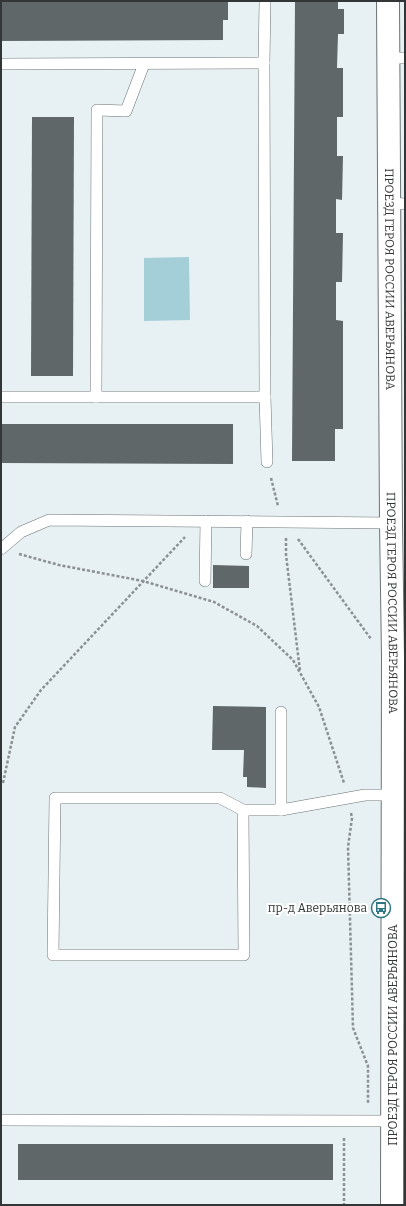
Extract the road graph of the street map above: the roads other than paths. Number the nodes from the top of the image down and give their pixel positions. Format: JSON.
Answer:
{"nodes":[{"id":1,"x":265,"y":1,"type":"edge"},
{"id":2,"x":388,"y":1,"type":"edge"},
{"id":3,"x":397,"y":58,"type":"edge"},
{"id":4,"x":264,"y":63,"type":"junction"},
{"id":5,"x":1,"y":64,"type":"edge"},
{"id":6,"x":144,"y":64,"type":"junction"},
{"id":7,"x":398,"y":203,"type":"edge"},
{"id":8,"x":1,"y":397,"type":"edge"},
{"id":9,"x":96,"y":397,"type":"junction"},
{"id":10,"x":265,"y":397,"type":"junction"},
{"id":11,"x":267,"y":462,"type":"road end"},
{"id":12,"x":204,"y":521,"type":"junction"},
{"id":13,"x":247,"y":521,"type":"junction"},
{"id":14,"x":391,"y":523,"type":"junction"},
{"id":15,"x":1,"y":549,"type":"edge"},
{"id":16,"x":246,"y":554,"type":"dead end"},
{"id":17,"x":205,"y":581,"type":"dead end"},
{"id":18,"x":281,"y":712,"type":"dead end"},
{"id":19,"x":393,"y":795,"type":"junction"},
{"id":20,"x":243,"y":810,"type":"junction"},
{"id":21,"x":281,"y":810,"type":"junction"},
{"id":22,"x":399,"y":889,"type":"edge"},
{"id":23,"x":1,"y":1120,"type":"edge"},
{"id":24,"x":393,"y":1121,"type":"junction"},
{"id":25,"x":392,"y":1205,"type":"edge"}],
"edges":[{"from":1,"to":4,"type":"lane"},
{"from":2,"to":3,"type":"street","name":"ПРОЕЗД ГЕРОЯ РОССИИ АВЕРЬЯНОВА"},
{"from":3,"to":7,"type":"street","name":"ПРОЕЗД ГЕРОЯ РОССИИ АВЕРЬЯНОВА"},
{"from":4,"to":6,"type":"lane"},
{"from":4,"to":10,"type":"lane"},
{"from":5,"to":6,"type":"lane"},
{"from":6,"to":9,"type":"lane"},
{"from":7,"to":14,"type":"street","name":"ПРОЕЗД ГЕРОЯ РОССИИ АВЕРЬЯНОВА"},
{"from":8,"to":9,"type":"lane"},
{"from":9,"to":10,"type":"lane"},
{"from":10,"to":11,"type":"lane"},
{"from":12,"to":13,"type":"lane"},
{"from":12,"to":15,"type":"lane"},
{"from":12,"to":17,"type":"lane"},
{"from":13,"to":14,"type":"lane"},
{"from":13,"to":16,"type":"lane"},
{"from":14,"to":19,"type":"street","name":"ПРОЕЗД ГЕРОЯ РОССИИ АВЕРЬЯНОВА"},
{"from":18,"to":21,"type":"lane"},
{"from":19,"to":21,"type":"lane"},
{"from":19,"to":22,"type":"street","name":"ПРОЕЗД ГЕРОЯ РОССИИ АВЕРЬЯНОВА"},
{"from":20,"to":20,"type":"lane"},
{"from":20,"to":21,"type":"lane"},
{"from":22,"to":24,"type":"street","name":"ПРОЕЗД ГЕРОЯ РОССИИ АВЕРЬЯНОВА"},
{"from":23,"to":24,"type":"lane"},
{"from":24,"to":25,"type":"street","name":"ПРОЕЗД ГЕРОЯ РОССИИ АВЕРЬЯНОВА"}]}
